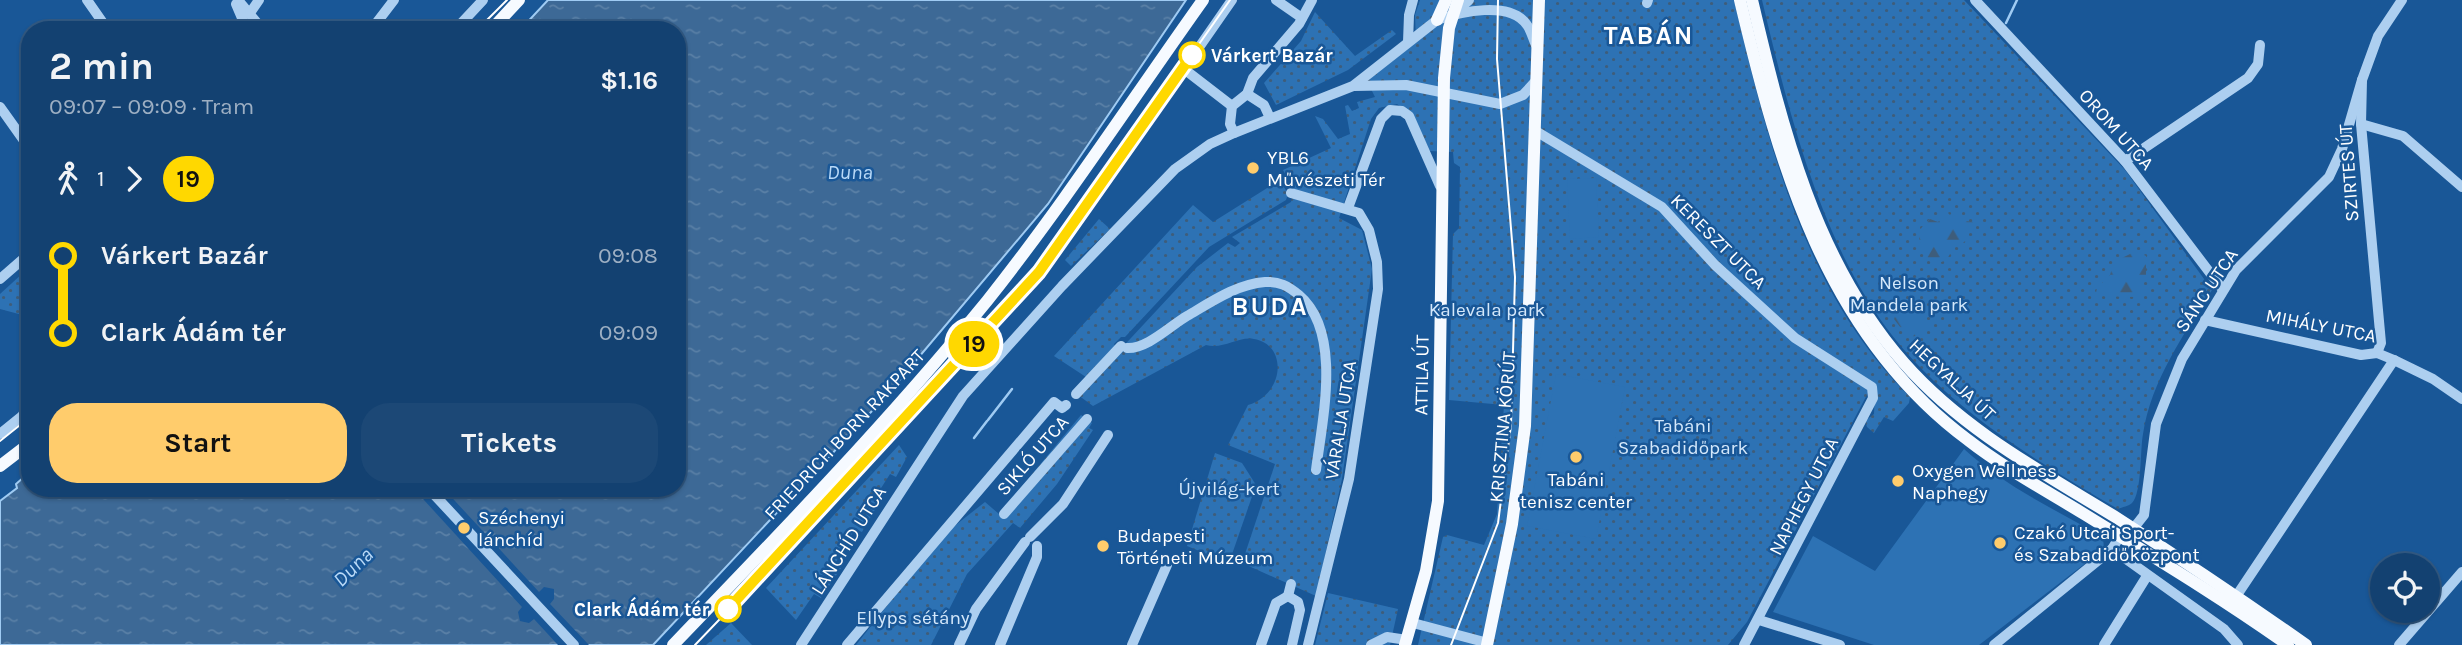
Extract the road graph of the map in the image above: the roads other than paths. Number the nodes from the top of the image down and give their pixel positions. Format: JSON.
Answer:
{"nodes":[{"id":1,"x":87,"y":0,"type":"edge"},
{"id":2,"x":236,"y":0,"type":"edge"},
{"id":3,"x":259,"y":0,"type":"edge"},
{"id":4,"x":394,"y":0,"type":"edge"},
{"id":5,"x":483,"y":0,"type":"edge"},
{"id":6,"x":519,"y":0,"type":"edge"},
{"id":7,"x":1203,"y":0,"type":"edge"},
{"id":8,"x":1232,"y":0,"type":"edge"},
{"id":9,"x":1276,"y":0,"type":"edge"},
{"id":10,"x":1312,"y":0,"type":"edge"},
{"id":11,"x":1413,"y":0,"type":"edge"},
{"id":12,"x":1446,"y":0,"type":"edge"},
{"id":13,"x":1458,"y":0,"type":"edge"},
{"id":14,"x":1469,"y":0,"type":"edge"},
{"id":15,"x":1539,"y":0,"type":"edge"},
{"id":16,"x":1740,"y":0,"type":"edge"},
{"id":17,"x":1752,"y":0,"type":"edge"},
{"id":18,"x":1975,"y":0,"type":"edge"},
{"id":19,"x":2402,"y":0,"type":"edge"},
{"id":20,"x":250,"y":13,"type":"junction"},
{"id":21,"x":1453,"y":14,"type":"junction"},
{"id":22,"x":1303,"y":18,"type":"junction"},
{"id":23,"x":1437,"y":20,"type":"junction"},
{"id":24,"x":102,"y":21,"type":"edge"},
{"id":25,"x":242,"y":21,"type":"edge"},
{"id":26,"x":256,"y":21,"type":"edge"},
{"id":27,"x":378,"y":21,"type":"edge"},
{"id":28,"x":463,"y":21,"type":"edge"},
{"id":29,"x":499,"y":21,"type":"edge"},
{"id":30,"x":1408,"y":42,"type":"junction"},
{"id":31,"x":2260,"y":45,"type":"dead end"},
{"id":32,"x":1536,"y":46,"type":"junction"},
{"id":33,"x":2362,"y":80,"type":"junction"},
{"id":34,"x":1535,"y":82,"type":"junction"},
{"id":35,"x":1353,"y":86,"type":"junction"},
{"id":36,"x":1443,"y":91,"type":"junction"},
{"id":37,"x":1247,"y":94,"type":"junction"},
{"id":38,"x":1232,"y":106,"type":"junction"},
{"id":39,"x":0,"y":107,"type":"edge"},
{"id":40,"x":1270,"y":118,"type":"junction"},
{"id":41,"x":2361,"y":124,"type":"junction"},
{"id":42,"x":1534,"y":130,"type":"junction"},
{"id":43,"x":1234,"y":133,"type":"junction"},
{"id":44,"x":21,"y":136,"type":"edge"},
{"id":45,"x":2125,"y":161,"type":"junction"},
{"id":46,"x":2462,"y":187,"type":"edge"},
{"id":47,"x":1291,"y":193,"type":"dead end"},
{"id":48,"x":1442,"y":193,"type":"junction"},
{"id":49,"x":1348,"y":208,"type":"junction"},
{"id":50,"x":21,"y":261,"type":"edge"},
{"id":51,"x":0,"y":279,"type":"edge"},
{"id":52,"x":2223,"y":290,"type":"junction"},
{"id":53,"x":2205,"y":320,"type":"junction"},
{"id":54,"x":2377,"y":353,"type":"junction"},
{"id":55,"x":2394,"y":360,"type":"junction"},
{"id":56,"x":1872,"y":387,"type":"joint"},
{"id":57,"x":1076,"y":394,"type":"dead end"},
{"id":58,"x":2462,"y":399,"type":"edge"},
{"id":59,"x":1066,"y":405,"type":"dead end"},
{"id":60,"x":21,"y":417,"type":"edge"},
{"id":61,"x":1087,"y":419,"type":"dead end"},
{"id":62,"x":0,"y":434,"type":"edge"},
{"id":63,"x":1108,"y":435,"type":"dead end"},
{"id":64,"x":21,"y":450,"type":"edge"},
{"id":65,"x":0,"y":466,"type":"edge"},
{"id":66,"x":1316,"y":470,"type":"dead end"},
{"id":67,"x":436,"y":497,"type":"edge"},
{"id":68,"x":1004,"y":514,"type":"dead end"},
{"id":69,"x":2133,"y":529,"type":"junction"},
{"id":70,"x":2120,"y":536,"type":"junction"},
{"id":71,"x":1032,"y":544,"type":"junction"},
{"id":72,"x":2112,"y":549,"type":"junction"},
{"id":73,"x":1167,"y":565,"type":"dead end"},
{"id":74,"x":2462,"y":572,"type":"edge"},
{"id":75,"x":2147,"y":576,"type":"junction"},
{"id":76,"x":1291,"y":584,"type":"dead end"},
{"id":77,"x":2237,"y":595,"type":"junction"},
{"id":78,"x":1288,"y":596,"type":"junction"},
{"id":79,"x":1759,"y":620,"type":"junction"},
{"id":80,"x":1413,"y":623,"type":"junction"},
{"id":81,"x":1406,"y":643,"type":"edge"},
{"id":82,"x":1488,"y":644,"type":"edge"},
{"id":83,"x":574,"y":645,"type":"edge"},
{"id":84,"x":673,"y":645,"type":"edge"},
{"id":85,"x":801,"y":645,"type":"edge"},
{"id":86,"x":847,"y":645,"type":"edge"},
{"id":87,"x":959,"y":645,"type":"edge"},
{"id":88,"x":1000,"y":645,"type":"edge"},
{"id":89,"x":1132,"y":645,"type":"edge"},
{"id":90,"x":1261,"y":645,"type":"edge"},
{"id":91,"x":1292,"y":645,"type":"edge"},
{"id":92,"x":1308,"y":645,"type":"edge"},
{"id":93,"x":1371,"y":645,"type":"edge"},
{"id":94,"x":1744,"y":645,"type":"edge"},
{"id":95,"x":1840,"y":645,"type":"edge"},
{"id":96,"x":1994,"y":645,"type":"edge"},
{"id":97,"x":2104,"y":645,"type":"edge"},
{"id":98,"x":2238,"y":645,"type":"edge"},
{"id":99,"x":2288,"y":645,"type":"edge"},
{"id":100,"x":2306,"y":645,"type":"edge"},
{"id":101,"x":2399,"y":645,"type":"edge"}],
"edges":[{"from":1,"to":24,"type":"street"},
{"from":2,"to":20,"type":"street"},
{"from":2,"to":25,"type":"street"},
{"from":3,"to":20,"type":"street"},
{"from":4,"to":27,"type":"street"},
{"from":5,"to":28,"type":"street"},
{"from":6,"to":29,"type":"main road"},
{"from":7,"to":84,"type":"main road","name":"FRIEDRICH BORN RAKPART"},
{"from":8,"to":38,"type":"street"},
{"from":9,"to":22,"type":"street"},
{"from":10,"to":22,"type":"street"},
{"from":11,"to":30,"type":"street"},
{"from":12,"to":23,"type":"main road"},
{"from":13,"to":21,"type":"main road","name":"ATTILA ÚT"},
{"from":14,"to":21,"type":"street"},
{"from":15,"to":32,"type":"main road","name":"KRISZTINA KÖRÚT"},
{"from":16,"to":70,"type":"main road","name":"HEGYALJA ÚT"},
{"from":17,"to":69,"type":"main road","name":"HEGYALJA ÚT"},
{"from":18,"to":45,"type":"street","name":"OROM UTCA"},
{"from":19,"to":33,"type":"street","name":"SZIRTES ÚT"},
{"from":20,"to":26,"type":"street"},
{"from":21,"to":23,"type":"street"},
{"from":21,"to":32,"type":"street"},
{"from":21,"to":36,"type":"main road","name":"ATTILA ÚT"},
{"from":22,"to":37,"type":"street"},
{"from":23,"to":30,"type":"street"},
{"from":30,"to":35,"type":"street"},
{"from":31,"to":45,"type":"street"},
{"from":32,"to":34,"type":"main road","name":"KRISZTINA KÖRÚT"},
{"from":33,"to":41,"type":"street","name":"SZIRTES ÚT"},
{"from":33,"to":52,"type":"street","name":"SÁNC UTCA"},
{"from":34,"to":36,"type":"street"},
{"from":34,"to":42,"type":"main road","name":"KRISZTINA KÖRÚT"},
{"from":35,"to":36,"type":"street"},
{"from":35,"to":40,"type":"street","name":"LÁNCHÍD UTCA"},
{"from":36,"to":48,"type":"main road","name":"ATTILA ÚT"},
{"from":37,"to":38,"type":"street"},
{"from":37,"to":40,"type":"street"},
{"from":38,"to":43,"type":"street"},
{"from":39,"to":44,"type":"street"},
{"from":40,"to":43,"type":"street","name":"LÁNCHÍD UTCA"},
{"from":41,"to":46,"type":"street"},
{"from":41,"to":54,"type":"street","name":"SZIRTES ÚT"},
{"from":42,"to":56,"type":"street","name":"KERESZT UTCA"},
{"from":42,"to":82,"type":"main road","name":"KRISZTINA KÖRÚT"},
{"from":43,"to":85,"type":"street","name":"LÁNCHÍD UTCA"},
{"from":45,"to":52,"type":"street","name":"OROM UTCA"},
{"from":47,"to":49,"type":"street"},
{"from":48,"to":49,"type":"street"},
{"from":48,"to":80,"type":"main road","name":"ATTILA ÚT"},
{"from":49,"to":92,"type":"street","name":"VÁRALJA UTCA"},
{"from":50,"to":51,"type":"street"},
{"from":52,"to":53,"type":"street","name":"SÁNC UTCA"},
{"from":53,"to":54,"type":"street","name":"MIHÁLY UTCA"},
{"from":53,"to":69,"type":"street","name":"SÁNC UTCA"},
{"from":54,"to":55,"type":"street","name":"MIHÁLY UTCA"},
{"from":55,"to":58,"type":"street","name":"MIHÁLY UTCA"},
{"from":55,"to":77,"type":"street"},
{"from":56,"to":79,"type":"street","name":"NAPHEGY UTCA"},
{"from":57,"to":66,"type":"street"},
{"from":59,"to":86,"type":"street"},
{"from":60,"to":62,"type":"street"},
{"from":61,"to":68,"type":"street","name":"SIKLÓ UTCA"},
{"from":63,"to":71,"type":"street"},
{"from":64,"to":65,"type":"main road"},
{"from":67,"to":83,"type":"street"},
{"from":69,"to":70,"type":"street"},
{"from":69,"to":77,"type":"main road","name":"HEGYALJA ÚT"},
{"from":70,"to":72,"type":"street"},
{"from":70,"to":99,"type":"main road","name":"HEGYALJA ÚT"},
{"from":71,"to":87,"type":"street"},
{"from":71,"to":88,"type":"street"},
{"from":72,"to":75,"type":"street"},
{"from":72,"to":96,"type":"street"},
{"from":73,"to":89,"type":"street"},
{"from":74,"to":101,"type":"street"},
{"from":75,"to":97,"type":"street"},
{"from":75,"to":98,"type":"street"},
{"from":76,"to":78,"type":"street"},
{"from":77,"to":100,"type":"main road","name":"HEGYALJA ÚT"},
{"from":78,"to":90,"type":"street"},
{"from":78,"to":91,"type":"street"},
{"from":79,"to":94,"type":"street","name":"NAPHEGY UTCA"},
{"from":79,"to":95,"type":"street"},
{"from":80,"to":81,"type":"main road","name":"ATTILA ÚT"},
{"from":80,"to":82,"type":"street"},
{"from":81,"to":93,"type":"street"}]}
